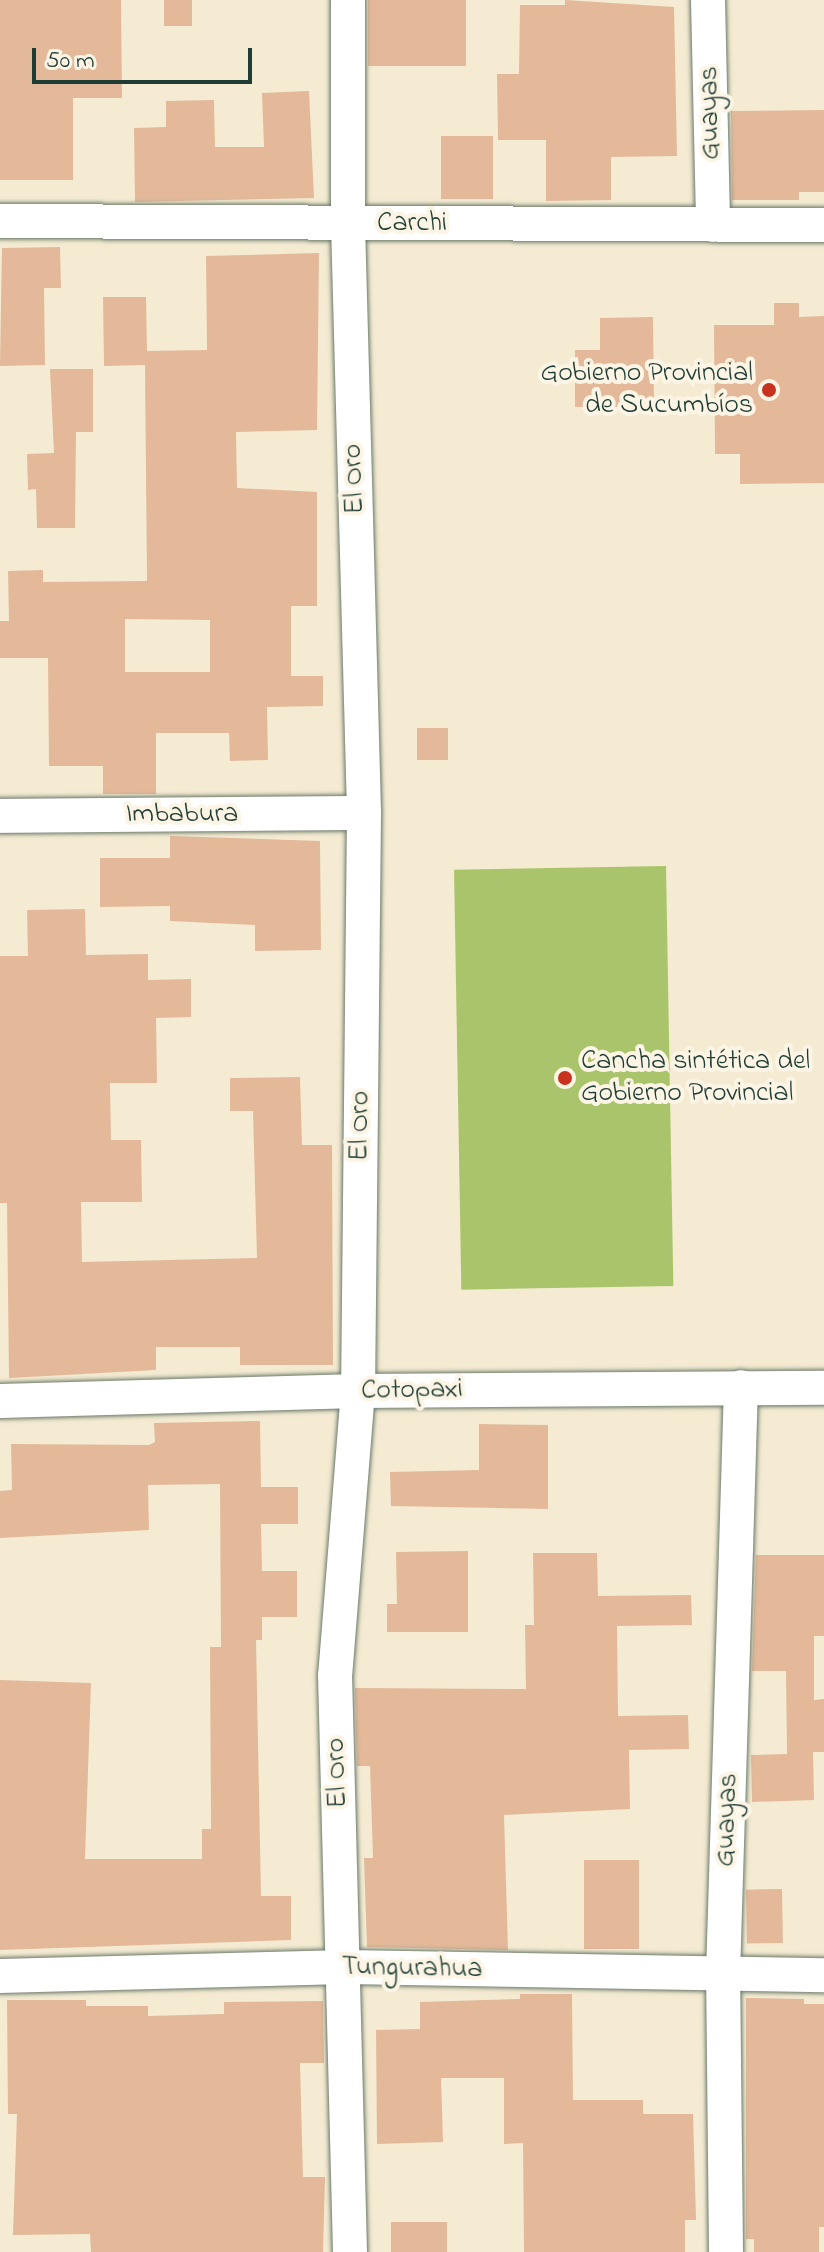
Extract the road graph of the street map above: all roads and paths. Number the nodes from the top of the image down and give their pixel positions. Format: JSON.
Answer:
{"nodes":[{"id":1,"x":348,"y":0,"type":"edge"},
{"id":2,"x":708,"y":0,"type":"edge"},
{"id":3,"x":0,"y":221,"type":"edge"},
{"id":4,"x":348,"y":224,"type":"junction"},
{"id":5,"x":713,"y":225,"type":"junction"},
{"id":6,"x":824,"y":225,"type":"edge"},
{"id":7,"x":364,"y":813,"type":"junction"},
{"id":8,"x":0,"y":816,"type":"edge"},
{"id":9,"x":741,"y":1387,"type":"junction"},
{"id":10,"x":824,"y":1388,"type":"edge"},
{"id":11,"x":358,"y":1391,"type":"junction"},
{"id":12,"x":0,"y":1401,"type":"edge"},
{"id":13,"x":345,"y":1967,"type":"junction"},
{"id":14,"x":723,"y":1975,"type":"junction"},
{"id":15,"x":824,"y":1975,"type":"edge"},
{"id":16,"x":0,"y":1976,"type":"edge"},
{"id":17,"x":350,"y":2252,"type":"edge"},
{"id":18,"x":726,"y":2252,"type":"edge"}],
"edges":[{"from":1,"to":4,"type":"street","name":"El Oro"},
{"from":2,"to":5,"type":"street","name":"Guayas"},
{"from":3,"to":4,"type":"street","name":"Carchi"},
{"from":4,"to":5,"type":"street","name":"Carchi"},
{"from":4,"to":7,"type":"street","name":"El Oro"},
{"from":5,"to":6,"type":"street","name":"Carchi"},
{"from":7,"to":8,"type":"street","name":"Imbabura"},
{"from":7,"to":11,"type":"street","name":"El Oro"},
{"from":9,"to":10,"type":"street","name":"Cotopaxi"},
{"from":9,"to":11,"type":"street","name":"Cotopaxi"},
{"from":9,"to":14,"type":"street","name":"Guayas"},
{"from":11,"to":12,"type":"street","name":"Cotopaxi"},
{"from":11,"to":13,"type":"street","name":"El Oro"},
{"from":13,"to":14,"type":"street","name":"Tungurahua"},
{"from":13,"to":16,"type":"street","name":"Tungurahua"},
{"from":13,"to":17,"type":"street","name":"El Oro"},
{"from":14,"to":15,"type":"street","name":"Tungurahua"},
{"from":14,"to":18,"type":"street","name":"Guayas"}]}
